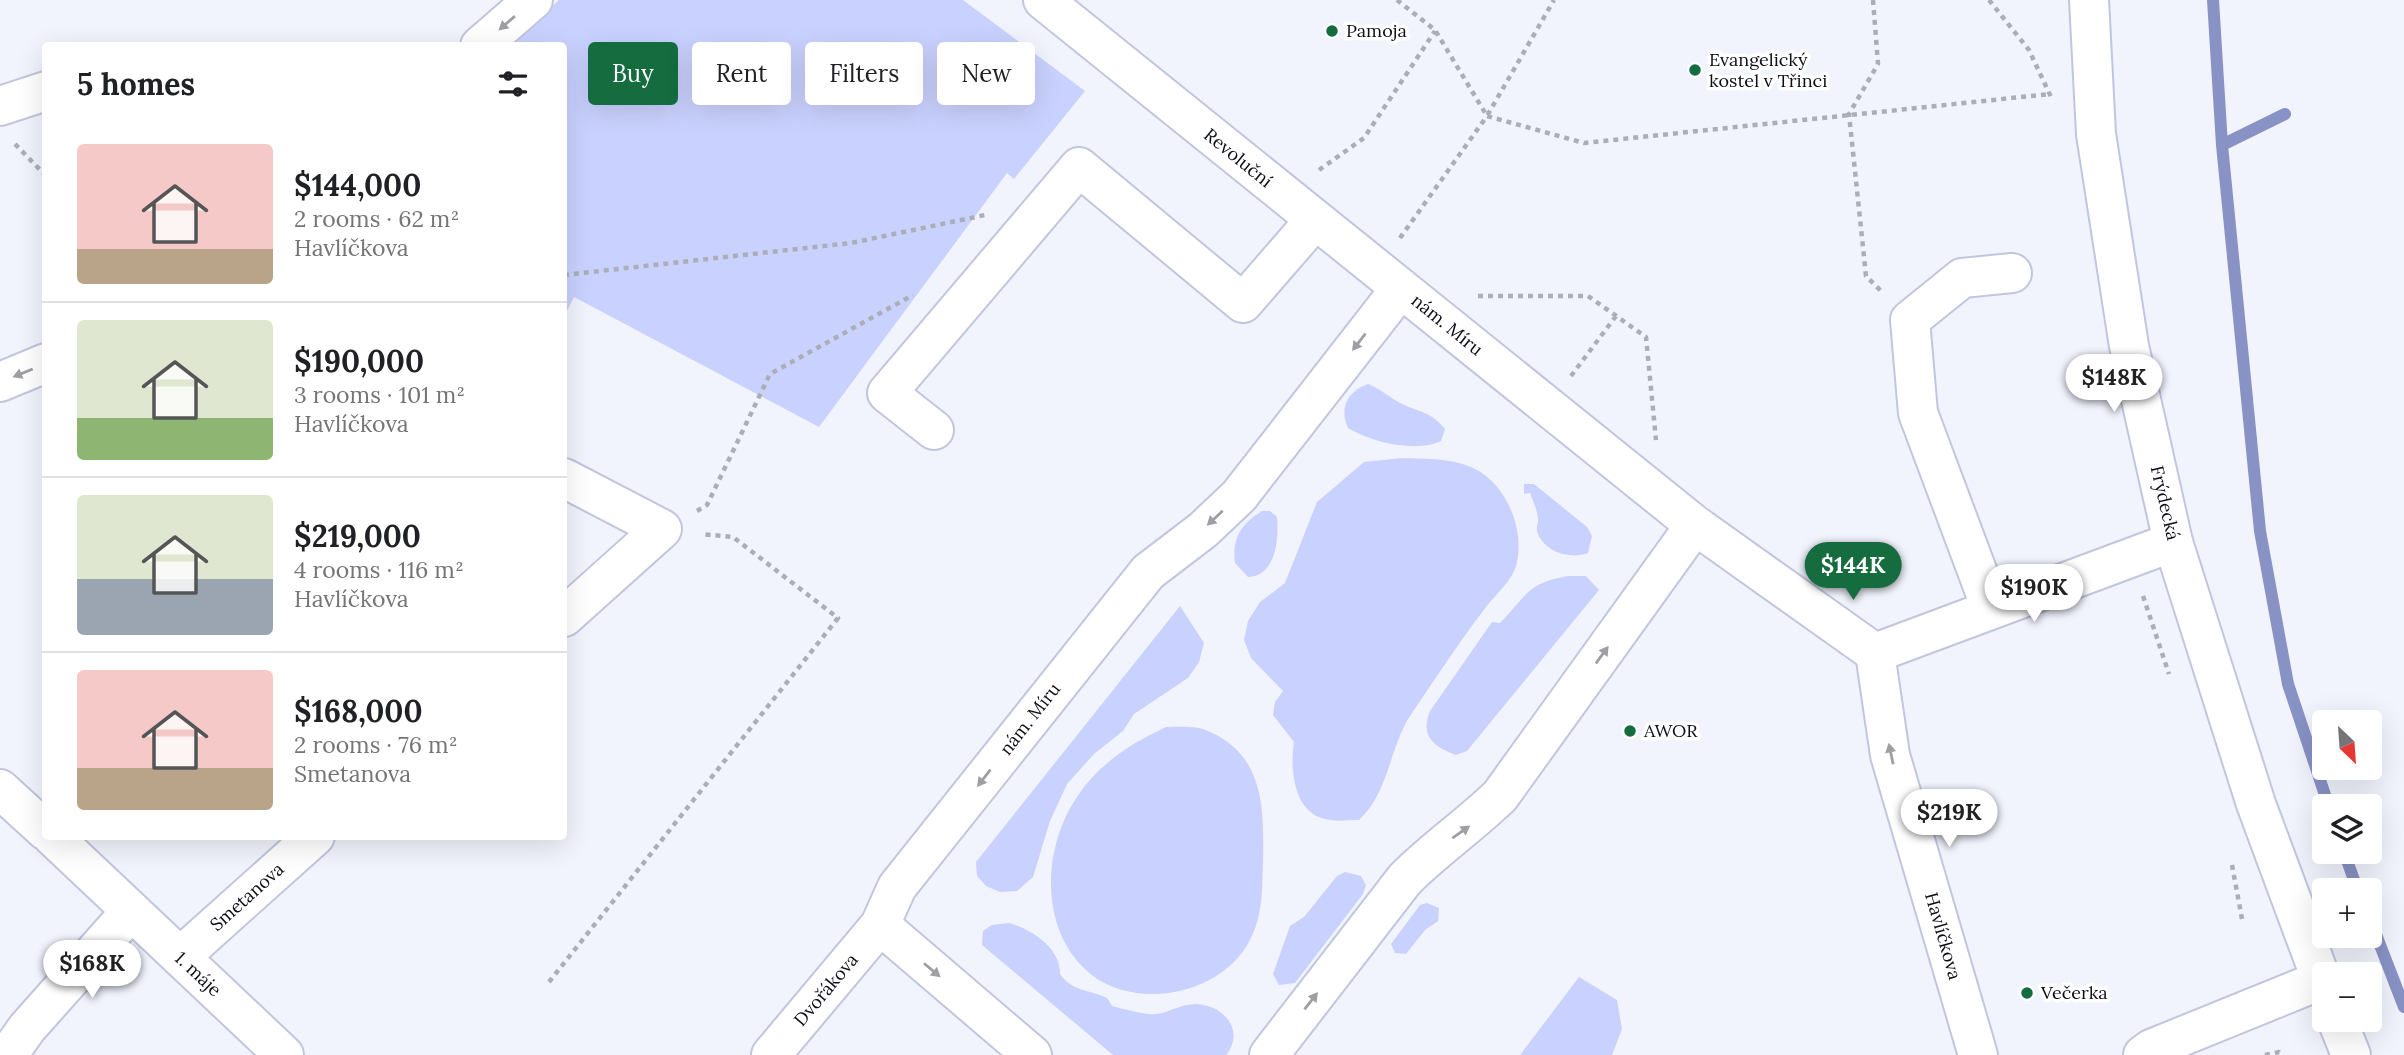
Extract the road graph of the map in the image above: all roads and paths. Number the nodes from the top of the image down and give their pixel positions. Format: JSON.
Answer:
{"nodes":[{"id":1,"x":533,"y":0,"type":"edge"},
{"id":2,"x":1043,"y":0,"type":"edge"},
{"id":3,"x":1397,"y":0,"type":"edge"},
{"id":4,"x":1554,"y":0,"type":"edge"},
{"id":5,"x":1873,"y":0,"type":"edge"},
{"id":6,"x":2089,"y":0,"type":"edge"},
{"id":7,"x":1435,"y":30,"type":"junction"},
{"id":8,"x":485,"y":42,"type":"edge"},
{"id":9,"x":42,"y":94,"type":"edge"},
{"id":10,"x":2050,"y":94,"type":"dead end"},
{"id":11,"x":1849,"y":114,"type":"junction"},
{"id":12,"x":1487,"y":116,"type":"junction"},
{"id":13,"x":5,"y":122,"type":"edge"},
{"id":14,"x":42,"y":171,"type":"edge"},
{"id":15,"x":1284,"y":195,"type":"junction"},
{"id":16,"x":1324,"y":226,"type":"junction"},
{"id":17,"x":1020,"y":236,"type":"junction"},
{"id":18,"x":1393,"y":248,"type":"dead end"},
{"id":19,"x":2012,"y":273,"type":"dead end"},
{"id":20,"x":567,"y":275,"type":"edge"},
{"id":21,"x":1866,"y":276,"type":"dead end"},
{"id":22,"x":1401,"y":288,"type":"junction"},
{"id":23,"x":969,"y":296,"type":"junction"},
{"id":24,"x":1470,"y":296,"type":"dead end"},
{"id":25,"x":1616,"y":316,"type":"junction"},
{"id":26,"x":42,"y":365,"type":"edge"},
{"id":27,"x":0,"y":382,"type":"edge"},
{"id":28,"x":1566,"y":382,"type":"dead end"},
{"id":29,"x":934,"y":430,"type":"dead end"},
{"id":30,"x":1657,"y":446,"type":"dead end"},
{"id":31,"x":567,"y":480,"type":"edge"},
{"id":32,"x":1695,"y":526,"type":"junction"},
{"id":33,"x":662,"y":529,"type":"junction"},
{"id":34,"x":2173,"y":542,"type":"junction"},
{"id":35,"x":1991,"y":608,"type":"junction"},
{"id":36,"x":567,"y":614,"type":"edge"},
{"id":37,"x":1875,"y":653,"type":"junction"},
{"id":38,"x":0,"y":789,"type":"edge"},
{"id":39,"x":42,"y":827,"type":"edge"},
{"id":40,"x":56,"y":840,"type":"edge"},
{"id":41,"x":311,"y":840,"type":"edge"},
{"id":42,"x":131,"y":911,"type":"junction"},
{"id":43,"x":880,"y":925,"type":"junction"},
{"id":44,"x":180,"y":957,"type":"junction"},
{"id":45,"x":2315,"y":962,"type":"edge"},
{"id":46,"x":549,"y":982,"type":"dead end"},
{"id":47,"x":2312,"y":988,"type":"edge"},
{"id":48,"x":2342,"y":1032,"type":"edge"},
{"id":49,"x":2148,"y":1053,"type":"edge"},
{"id":50,"x":8,"y":1055,"type":"edge"},
{"id":51,"x":284,"y":1055,"type":"edge"},
{"id":52,"x":771,"y":1055,"type":"edge"},
{"id":53,"x":1032,"y":1055,"type":"edge"},
{"id":54,"x":1269,"y":1055,"type":"edge"},
{"id":55,"x":1978,"y":1055,"type":"edge"},
{"id":56,"x":2265,"y":1055,"type":"edge"},
{"id":57,"x":2283,"y":1055,"type":"edge"},
{"id":58,"x":2351,"y":1055,"type":"edge"}],
"edges":[{"from":1,"to":8,"type":"street","one_way":true},
{"from":2,"to":15,"type":"street","name":"Revoluční"},
{"from":3,"to":7,"type":"path"},
{"from":4,"to":12,"type":"path"},
{"from":5,"to":11,"type":"path"},
{"from":6,"to":34,"type":"street","name":"Frýdecká"},
{"from":7,"to":12,"type":"path"},
{"from":7,"to":15,"type":"path"},
{"from":9,"to":13,"type":"street"},
{"from":10,"to":11,"type":"path"},
{"from":11,"to":12,"type":"path"},
{"from":11,"to":21,"type":"path"},
{"from":12,"to":18,"type":"path"},
{"from":13,"to":14,"type":"path"},
{"from":15,"to":16,"type":"street","name":"Revoluční"},
{"from":16,"to":17,"type":"street"},
{"from":16,"to":22,"type":"street","name":"Revoluční"},
{"from":17,"to":20,"type":"path"},
{"from":17,"to":23,"type":"street"},
{"from":19,"to":35,"type":"street"},
{"from":22,"to":32,"type":"street","name":"nám. Míru"},
{"from":22,"to":43,"type":"street","name":"nám. Míru","one_way":true},
{"from":23,"to":29,"type":"street"},
{"from":23,"to":33,"type":"path"},
{"from":24,"to":25,"type":"path"},
{"from":25,"to":28,"type":"path"},
{"from":25,"to":30,"type":"path"},
{"from":26,"to":27,"type":"street","one_way":true},
{"from":31,"to":33,"type":"street"},
{"from":32,"to":37,"type":"street"},
{"from":54,"to":32,"type":"street","one_way":true},
{"from":33,"to":36,"type":"street"},
{"from":33,"to":46,"type":"path"},
{"from":34,"to":35,"type":"street"},
{"from":34,"to":45,"type":"street","name":"Frýdecká"},
{"from":35,"to":37,"type":"street"},
{"from":55,"to":37,"type":"street","name":"Havlíčkova","one_way":true},
{"from":38,"to":39,"type":"street"},
{"from":40,"to":42,"type":"street","name":"1. máje"},
{"from":41,"to":44,"type":"street","name":"Smetanova"},
{"from":42,"to":44,"type":"street","name":"1. máje"},
{"from":42,"to":50,"type":"street"},
{"from":43,"to":52,"type":"street","name":"Dvořákova"},
{"from":43,"to":53,"type":"street","one_way":true},
{"from":44,"to":51,"type":"street","name":"1. máje"},
{"from":47,"to":49,"type":"street"},
{"from":48,"to":58,"type":"street"},
{"from":56,"to":57,"type":"path"}]}
